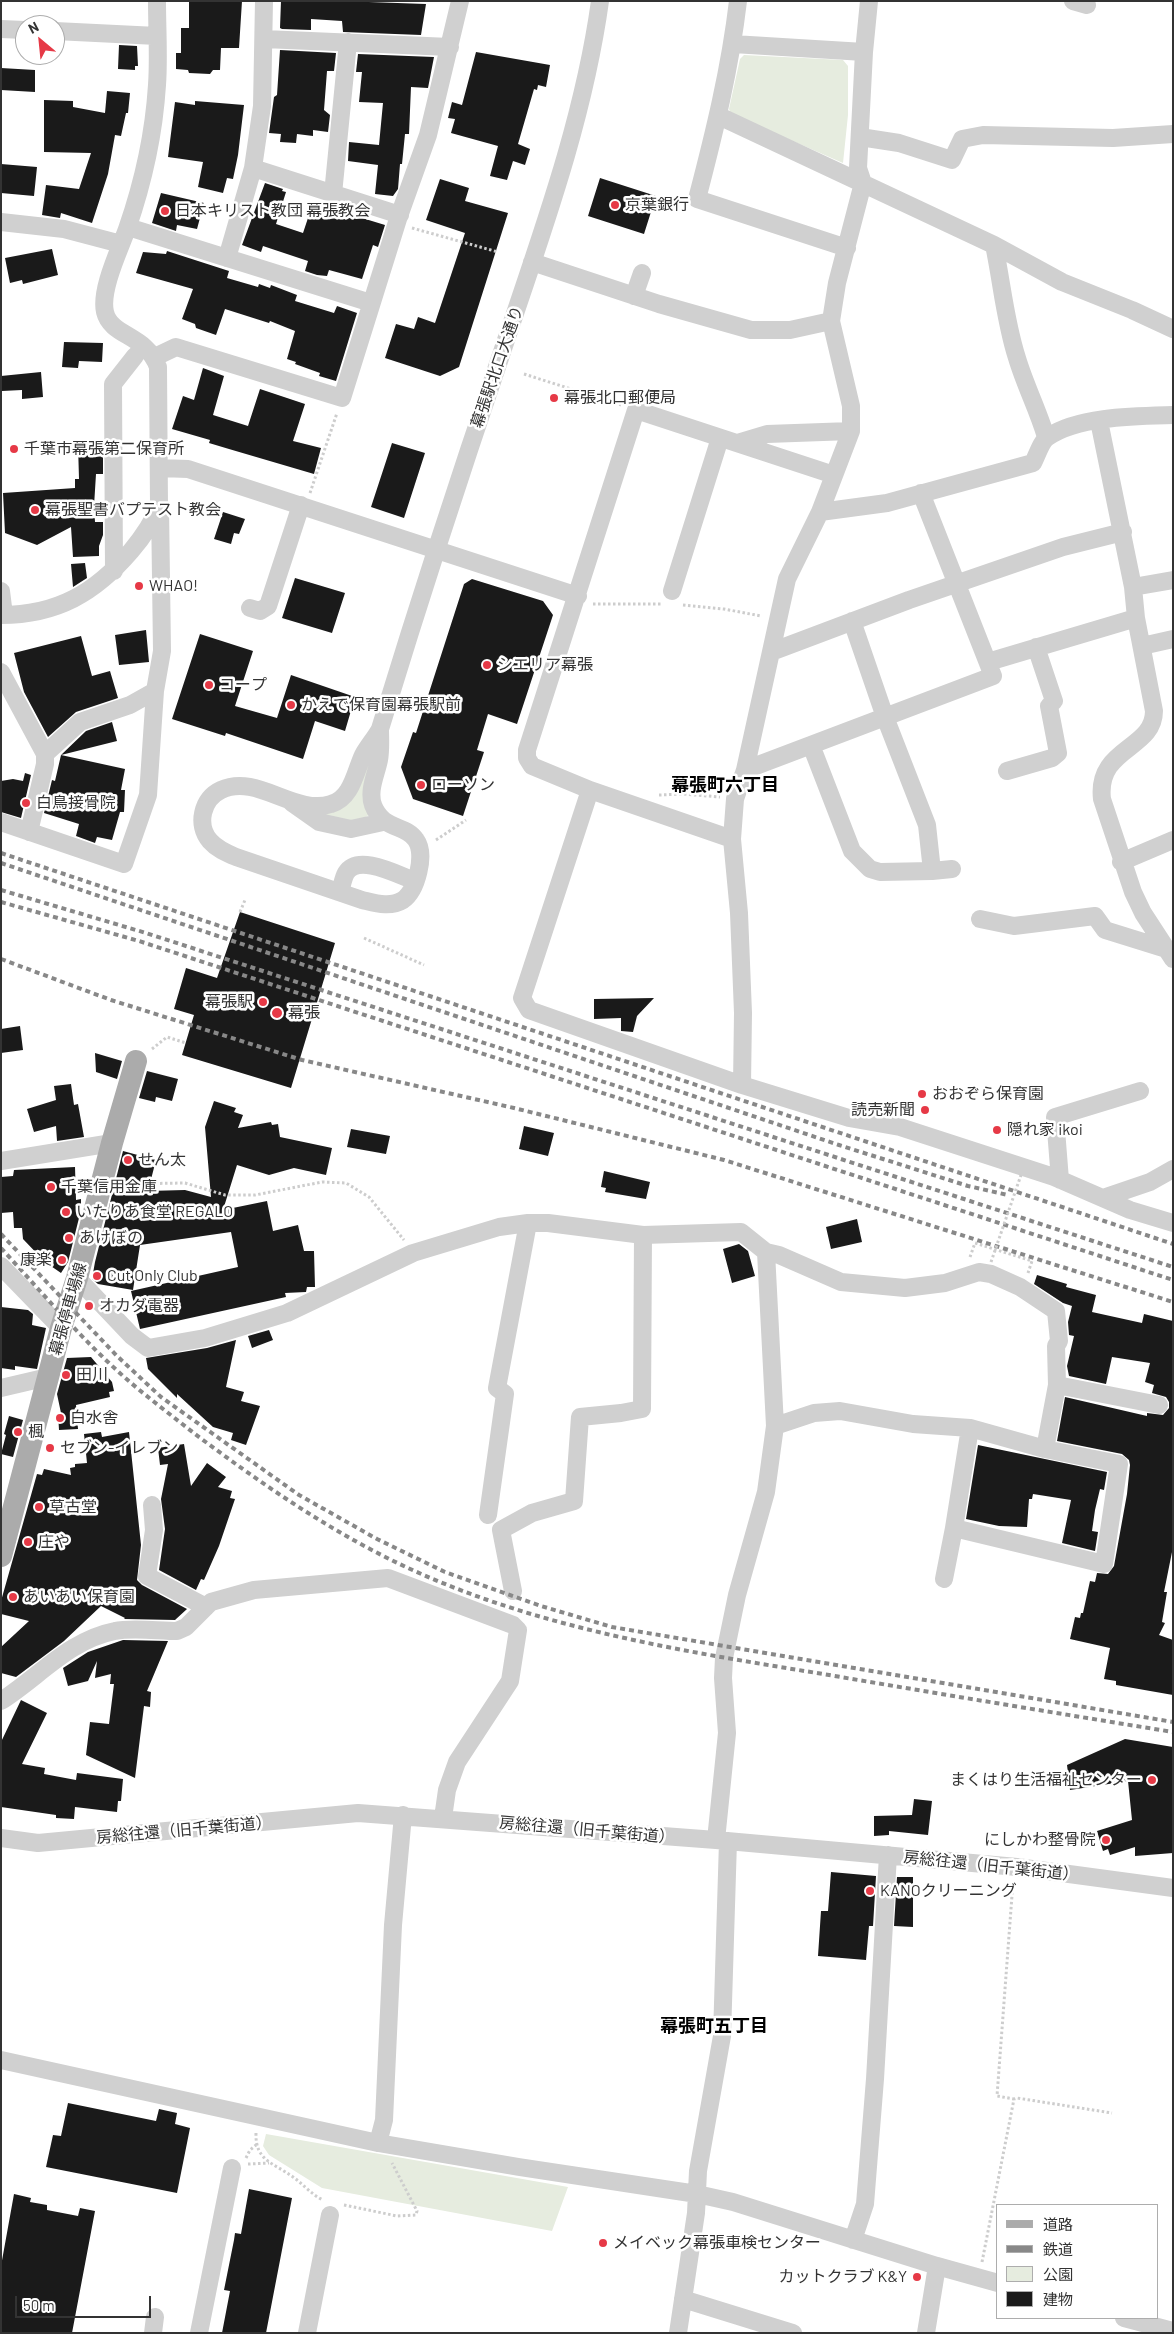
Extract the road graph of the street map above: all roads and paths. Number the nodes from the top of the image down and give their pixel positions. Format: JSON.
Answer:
{"nodes":[{"id":1,"x":157,"y":1,"type":"edge"},
{"id":2,"x":264,"y":1,"type":"edge"},
{"id":3,"x":460,"y":1,"type":"edge"},
{"id":4,"x":600,"y":1,"type":"edge"},
{"id":5,"x":738,"y":1,"type":"edge"},
{"id":6,"x":869,"y":1,"type":"edge"},
{"id":7,"x":1,"y":29,"type":"edge"},
{"id":8,"x":15,"y":30,"type":"edge"},
{"id":9,"x":65,"y":31,"type":"edge"},
{"id":10,"x":157,"y":36,"type":"junction"},
{"id":11,"x":264,"y":39,"type":"junction"},
{"id":12,"x":348,"y":42,"type":"junction"},
{"id":13,"x":733,"y":44,"type":"junction"},
{"id":14,"x":450,"y":47,"type":"junction"},
{"id":15,"x":864,"y":52,"type":"junction"},
{"id":16,"x":719,"y":116,"type":"junction"},
{"id":17,"x":1173,"y":134,"type":"edge"},
{"id":18,"x":860,"y":137,"type":"junction"},
{"id":19,"x":253,"y":168,"type":"junction"},
{"id":20,"x":863,"y":183,"type":"junction"},
{"id":21,"x":333,"y":194,"type":"junction"},
{"id":22,"x":398,"y":219,"type":"junction"},
{"id":23,"x":1,"y":222,"type":"edge"},
{"id":24,"x":128,"y":227,"type":"junction"},
{"id":25,"x":121,"y":244,"type":"junction"},
{"id":26,"x":994,"y":245,"type":"junction"},
{"id":27,"x":847,"y":248,"type":"junction"},
{"id":28,"x":498,"y":252,"type":"dead end"},
{"id":29,"x":227,"y":258,"type":"junction"},
{"id":30,"x":532,"y":262,"type":"junction"},
{"id":31,"x":642,"y":273,"type":"dead end"},
{"id":32,"x":634,"y":296,"type":"junction"},
{"id":33,"x":370,"y":303,"type":"junction"},
{"id":34,"x":831,"y":321,"type":"junction"},
{"id":35,"x":1173,"y":329,"type":"edge"},
{"id":36,"x":135,"y":356,"type":"dead end"},
{"id":37,"x":155,"y":357,"type":"junction"},
{"id":38,"x":524,"y":374,"type":"dead end"},
{"id":39,"x":342,"y":398,"type":"junction"},
{"id":40,"x":636,"y":410,"type":"junction"},
{"id":41,"x":1173,"y":415,"type":"edge"},
{"id":42,"x":1099,"y":421,"type":"junction"},
{"id":43,"x":851,"y":431,"type":"junction"},
{"id":44,"x":1046,"y":437,"type":"junction"},
{"id":45,"x":729,"y":440,"type":"junction"},
{"id":46,"x":160,"y":468,"type":"junction"},
{"id":47,"x":834,"y":475,"type":"junction"},
{"id":48,"x":921,"y":493,"type":"junction"},
{"id":49,"x":160,"y":498,"type":"junction"},
{"id":50,"x":304,"y":506,"type":"junction"},
{"id":51,"x":820,"y":512,"type":"junction"},
{"id":52,"x":1123,"y":532,"type":"junction"},
{"id":53,"x":435,"y":549,"type":"junction"},
{"id":54,"x":114,"y":571,"type":"junction"},
{"id":55,"x":1173,"y":580,"type":"edge"},
{"id":56,"x":957,"y":585,"type":"junction"},
{"id":57,"x":1133,"y":587,"type":"junction"},
{"id":58,"x":1,"y":591,"type":"edge"},
{"id":59,"x":672,"y":592,"type":"dead end"},
{"id":60,"x":578,"y":596,"type":"junction"},
{"id":61,"x":250,"y":608,"type":"dead end"},
{"id":62,"x":3,"y":615,"type":"edge"},
{"id":63,"x":1136,"y":618,"type":"junction"},
{"id":64,"x":852,"y":621,"type":"junction"},
{"id":65,"x":1173,"y":640,"type":"edge"},
{"id":66,"x":1142,"y":646,"type":"junction"},
{"id":67,"x":1036,"y":647,"type":"junction"},
{"id":68,"x":771,"y":652,"type":"junction"},
{"id":69,"x":988,"y":662,"type":"junction"},
{"id":70,"x":1,"y":672,"type":"edge"},
{"id":71,"x":155,"y":691,"type":"junction"},
{"id":72,"x":886,"y":717,"type":"junction"},
{"id":73,"x":380,"y":729,"type":"junction"},
{"id":74,"x":812,"y":745,"type":"junction"},
{"id":75,"x":45,"y":754,"type":"junction"},
{"id":76,"x":745,"y":770,"type":"junction"},
{"id":77,"x":1007,"y":771,"type":"dead end"},
{"id":78,"x":590,"y":790,"type":"junction"},
{"id":79,"x":284,"y":797,"type":"junction"},
{"id":80,"x":735,"y":799,"type":"junction"},
{"id":81,"x":631,"y":804,"type":"junction"},
{"id":82,"x":466,"y":820,"type":"dead end"},
{"id":83,"x":1,"y":822,"type":"edge"},
{"id":84,"x":384,"y":822,"type":"junction"},
{"id":85,"x":28,"y":832,"type":"junction"},
{"id":86,"x":732,"y":839,"type":"junction"},
{"id":87,"x":436,"y":840,"type":"dead end"},
{"id":88,"x":1173,"y":840,"type":"edge"},
{"id":89,"x":1121,"y":862,"type":"junction"},
{"id":90,"x":952,"y":869,"type":"dead end"},
{"id":91,"x":932,"y":871,"type":"junction"},
{"id":92,"x":415,"y":881,"type":"junction"},
{"id":93,"x":340,"y":892,"type":"junction"},
{"id":94,"x":245,"y":900,"type":"dead end"},
{"id":95,"x":240,"y":912,"type":"dead end"},
{"id":96,"x":980,"y":919,"type":"dead end"},
{"id":97,"x":364,"y":938,"type":"dead end"},
{"id":98,"x":1170,"y":954,"type":"edge"},
{"id":99,"x":424,"y":965,"type":"dead end"},
{"id":100,"x":186,"y":1043,"type":"dead end"},
{"id":101,"x":136,"y":1061,"type":"joint"},
{"id":102,"x":742,"y":1085,"type":"junction"},
{"id":103,"x":1140,"y":1091,"type":"dead end"},
{"id":104,"x":112,"y":1143,"type":"junction"},
{"id":105,"x":1,"y":1161,"type":"edge"},
{"id":106,"x":1173,"y":1169,"type":"edge"},
{"id":107,"x":1021,"y":1175,"type":"dead end"},
{"id":108,"x":1060,"y":1180,"type":"junction"},
{"id":109,"x":103,"y":1183,"type":"junction"},
{"id":110,"x":1103,"y":1198,"type":"junction"},
{"id":111,"x":528,"y":1223,"type":"junction"},
{"id":112,"x":1173,"y":1223,"type":"edge"},
{"id":113,"x":643,"y":1235,"type":"junction"},
{"id":114,"x":413,"y":1252,"type":"junction"},
{"id":115,"x":766,"y":1252,"type":"junction"},
{"id":116,"x":991,"y":1262,"type":"dead end"},
{"id":117,"x":1,"y":1266,"type":"edge"},
{"id":118,"x":77,"y":1278,"type":"junction"},
{"id":119,"x":61,"y":1328,"type":"junction"},
{"id":120,"x":48,"y":1376,"type":"junction"},
{"id":121,"x":1057,"y":1385,"type":"junction"},
{"id":122,"x":1,"y":1388,"type":"edge"},
{"id":123,"x":1158,"y":1405,"type":"dead end"},
{"id":124,"x":774,"y":1426,"type":"junction"},
{"id":125,"x":970,"y":1428,"type":"junction"},
{"id":126,"x":1045,"y":1449,"type":"junction"},
{"id":127,"x":152,"y":1505,"type":"dead end"},
{"id":128,"x":488,"y":1515,"type":"dead end"},
{"id":129,"x":954,"y":1528,"type":"junction"},
{"id":130,"x":1,"y":1556,"type":"edge"},
{"id":131,"x":944,"y":1579,"type":"dead end"},
{"id":132,"x":513,"y":1591,"type":"dead end"},
{"id":133,"x":206,"y":1607,"type":"junction"},
{"id":134,"x":1,"y":1701,"type":"edge"},
{"id":135,"x":402,"y":1815,"type":"junction"},
{"id":136,"x":443,"y":1818,"type":"junction"},
{"id":137,"x":1,"y":1838,"type":"edge"},
{"id":138,"x":722,"y":1840,"type":"junction"},
{"id":139,"x":888,"y":1856,"type":"junction"},
{"id":140,"x":1013,"y":1881,"type":"dead end"},
{"id":141,"x":1173,"y":1888,"type":"edge"},
{"id":142,"x":2,"y":2065,"type":"edge"},
{"id":143,"x":1014,"y":2099,"type":"junction"},
{"id":144,"x":1112,"y":2113,"type":"dead end"},
{"id":145,"x":378,"y":2143,"type":"junction"},
{"id":146,"x":390,"y":2159,"type":"dead end"},
{"id":147,"x":269,"y":2163,"type":"dead end"},
{"id":148,"x":237,"y":2166,"type":"joint"},
{"id":149,"x":697,"y":2194,"type":"junction"},
{"id":150,"x":354,"y":2206,"type":"dead end"},
{"id":151,"x":330,"y":2216,"type":"dead end"},
{"id":152,"x":853,"y":2240,"type":"junction"},
{"id":153,"x":937,"y":2266,"type":"junction"},
{"id":154,"x":979,"y":2278,"type":"junction"},
{"id":155,"x":996,"y":2282,"type":"edge"},
{"id":156,"x":683,"y":2299,"type":"junction"},
{"id":157,"x":1128,"y":2319,"type":"edge"},
{"id":158,"x":1172,"y":2330,"type":"edge"},
{"id":159,"x":199,"y":2333,"type":"edge"},
{"id":160,"x":307,"y":2333,"type":"edge"},
{"id":161,"x":678,"y":2333,"type":"edge"},
{"id":162,"x":793,"y":2333,"type":"edge"},
{"id":163,"x":926,"y":2333,"type":"edge"}],
"edges":[{"from":1,"to":10,"type":"street"},
{"from":2,"to":11,"type":"street"},
{"from":3,"to":14,"type":"street"},
{"from":4,"to":30,"type":"street","name":"幕張駅北口大通り"},
{"from":5,"to":13,"type":"street"},
{"from":6,"to":15,"type":"street"},
{"from":7,"to":8,"type":"street"},
{"from":9,"to":10,"type":"street"},
{"from":10,"to":24,"type":"street"},
{"from":11,"to":12,"type":"street"},
{"from":11,"to":19,"type":"street"},
{"from":12,"to":14,"type":"street"},
{"from":12,"to":21,"type":"street"},
{"from":13,"to":15,"type":"street"},
{"from":13,"to":16,"type":"street"},
{"from":14,"to":22,"type":"street"},
{"from":15,"to":18,"type":"street"},
{"from":16,"to":20,"type":"street"},
{"from":16,"to":27,"type":"street"},
{"from":17,"to":18,"type":"street"},
{"from":18,"to":20,"type":"street"},
{"from":19,"to":21,"type":"street"},
{"from":19,"to":29,"type":"street"},
{"from":20,"to":26,"type":"street"},
{"from":20,"to":27,"type":"street"},
{"from":21,"to":22,"type":"street"},
{"from":22,"to":28,"type":"path"},
{"from":22,"to":33,"type":"street"},
{"from":23,"to":25,"type":"street"},
{"from":24,"to":25,"type":"street"},
{"from":24,"to":29,"type":"street"},
{"from":25,"to":37,"type":"street"},
{"from":26,"to":35,"type":"street"},
{"from":26,"to":44,"type":"street"},
{"from":27,"to":34,"type":"street"},
{"from":29,"to":33,"type":"street"},
{"from":30,"to":32,"type":"street"},
{"from":30,"to":53,"type":"street","name":"幕張駅北口大通り"},
{"from":31,"to":32,"type":"street"},
{"from":32,"to":34,"type":"street"},
{"from":33,"to":39,"type":"street"},
{"from":34,"to":43,"type":"street"},
{"from":36,"to":54,"type":"street"},
{"from":37,"to":39,"type":"street"},
{"from":37,"to":46,"type":"street"},
{"from":38,"to":40,"type":"path"},
{"from":39,"to":50,"type":"path"},
{"from":40,"to":45,"type":"street"},
{"from":40,"to":60,"type":"street"},
{"from":41,"to":42,"type":"street"},
{"from":42,"to":44,"type":"street"},
{"from":42,"to":52,"type":"street"},
{"from":43,"to":45,"type":"street"},
{"from":43,"to":47,"type":"street"},
{"from":44,"to":48,"type":"street"},
{"from":45,"to":47,"type":"street"},
{"from":45,"to":59,"type":"street"},
{"from":46,"to":49,"type":"street"},
{"from":46,"to":50,"type":"street"},
{"from":47,"to":51,"type":"street"},
{"from":48,"to":51,"type":"street"},
{"from":48,"to":56,"type":"street"},
{"from":49,"to":54,"type":"street"},
{"from":49,"to":71,"type":"street"},
{"from":50,"to":53,"type":"street"},
{"from":50,"to":61,"type":"street"},
{"from":51,"to":68,"type":"street"},
{"from":52,"to":56,"type":"street"},
{"from":52,"to":57,"type":"street"},
{"from":53,"to":60,"type":"street"},
{"from":53,"to":73,"type":"street","name":"幕張駅北口大通り"},
{"from":54,"to":62,"type":"street"},
{"from":55,"to":57,"type":"street"},
{"from":56,"to":64,"type":"street"},
{"from":56,"to":69,"type":"street"},
{"from":57,"to":63,"type":"street"},
{"from":58,"to":62,"type":"street"},
{"from":60,"to":78,"type":"street"},
{"from":63,"to":66,"type":"street"},
{"from":63,"to":67,"type":"street"},
{"from":64,"to":68,"type":"street"},
{"from":64,"to":72,"type":"street"},
{"from":65,"to":66,"type":"street"},
{"from":66,"to":89,"type":"street"},
{"from":67,"to":69,"type":"street"},
{"from":67,"to":77,"type":"street"},
{"from":68,"to":76,"type":"street"},
{"from":69,"to":72,"type":"street"},
{"from":70,"to":75,"type":"street"},
{"from":71,"to":75,"type":"street"},
{"from":71,"to":85,"type":"street"},
{"from":72,"to":74,"type":"street"},
{"from":72,"to":91,"type":"street"},
{"from":73,"to":79,"type":"street"},
{"from":73,"to":84,"type":"street"},
{"from":74,"to":76,"type":"street"},
{"from":74,"to":91,"type":"street"},
{"from":75,"to":85,"type":"street"},
{"from":76,"to":80,"type":"street"},
{"from":78,"to":81,"type":"street"},
{"from":78,"to":102,"type":"street"},
{"from":79,"to":84,"type":"street"},
{"from":79,"to":93,"type":"street"},
{"from":80,"to":81,"type":"path"},
{"from":80,"to":86,"type":"street"},
{"from":81,"to":86,"type":"street"},
{"from":82,"to":87,"type":"path"},
{"from":83,"to":85,"type":"street"},
{"from":84,"to":92,"type":"street"},
{"from":86,"to":102,"type":"street"},
{"from":88,"to":89,"type":"street"},
{"from":89,"to":98,"type":"street"},
{"from":90,"to":91,"type":"street"},
{"from":92,"to":93,"type":"street"},
{"from":92,"to":93,"type":"street"},
{"from":94,"to":95,"type":"path"},
{"from":96,"to":98,"type":"street"},
{"from":97,"to":99,"type":"path"},
{"from":100,"to":101,"type":"path"},
{"from":101,"to":104,"type":"main road","name":"幕張停車場線"},
{"from":102,"to":108,"type":"street"},
{"from":103,"to":108,"type":"street"},
{"from":104,"to":105,"type":"street"},
{"from":104,"to":109,"type":"main road","name":"幕張停車場線"},
{"from":106,"to":110,"type":"street"},
{"from":107,"to":116,"type":"path","bridge":true},
{"from":108,"to":110,"type":"street"},
{"from":109,"to":114,"type":"path"},
{"from":109,"to":118,"type":"main road","name":"幕張停車場線"},
{"from":110,"to":112,"type":"street"},
{"from":111,"to":113,"type":"street"},
{"from":111,"to":114,"type":"street"},
{"from":111,"to":128,"type":"street"},
{"from":113,"to":115,"type":"street"},
{"from":113,"to":132,"type":"street"},
{"from":114,"to":118,"type":"street"},
{"from":115,"to":121,"type":"street"},
{"from":115,"to":124,"type":"street"},
{"from":117,"to":119,"type":"street"},
{"from":118,"to":119,"type":"main road","name":"幕張停車場線"},
{"from":119,"to":120,"type":"main road","name":"幕張停車場線"},
{"from":120,"to":122,"type":"street"},
{"from":120,"to":130,"type":"main road","name":"幕張停車場線"},
{"from":121,"to":123,"type":"street"},
{"from":121,"to":126,"type":"street"},
{"from":124,"to":125,"type":"street"},
{"from":124,"to":138,"type":"street"},
{"from":125,"to":126,"type":"street"},
{"from":125,"to":129,"type":"street"},
{"from":126,"to":129,"type":"street"},
{"from":127,"to":133,"type":"street"},
{"from":129,"to":131,"type":"street"},
{"from":133,"to":134,"type":"street"},
{"from":133,"to":136,"type":"street"},
{"from":135,"to":136,"type":"street","name":"房総往還（旧千葉街道）"},
{"from":135,"to":137,"type":"street","name":"房総往還（旧千葉街道）"},
{"from":135,"to":145,"type":"street"},
{"from":136,"to":138,"type":"street","name":"房総往還（旧千葉街道）"},
{"from":138,"to":139,"type":"street","name":"房総往還（旧千葉街道）"},
{"from":138,"to":149,"type":"street"},
{"from":139,"to":141,"type":"street","name":"房総往還（旧千葉街道）"},
{"from":139,"to":152,"type":"street"},
{"from":140,"to":143,"type":"path"},
{"from":142,"to":145,"type":"street"},
{"from":143,"to":144,"type":"path"},
{"from":143,"to":154,"type":"path"},
{"from":145,"to":149,"type":"street"},
{"from":146,"to":150,"type":"path"},
{"from":147,"to":148,"type":"path"},
{"from":148,"to":159,"type":"street"},
{"from":149,"to":152,"type":"street"},
{"from":149,"to":156,"type":"street"},
{"from":151,"to":160,"type":"street"},
{"from":152,"to":153,"type":"street"},
{"from":153,"to":154,"type":"street"},
{"from":153,"to":163,"type":"street"},
{"from":154,"to":155,"type":"street"},
{"from":156,"to":161,"type":"street"},
{"from":156,"to":162,"type":"street"},
{"from":157,"to":158,"type":"street"}]}
